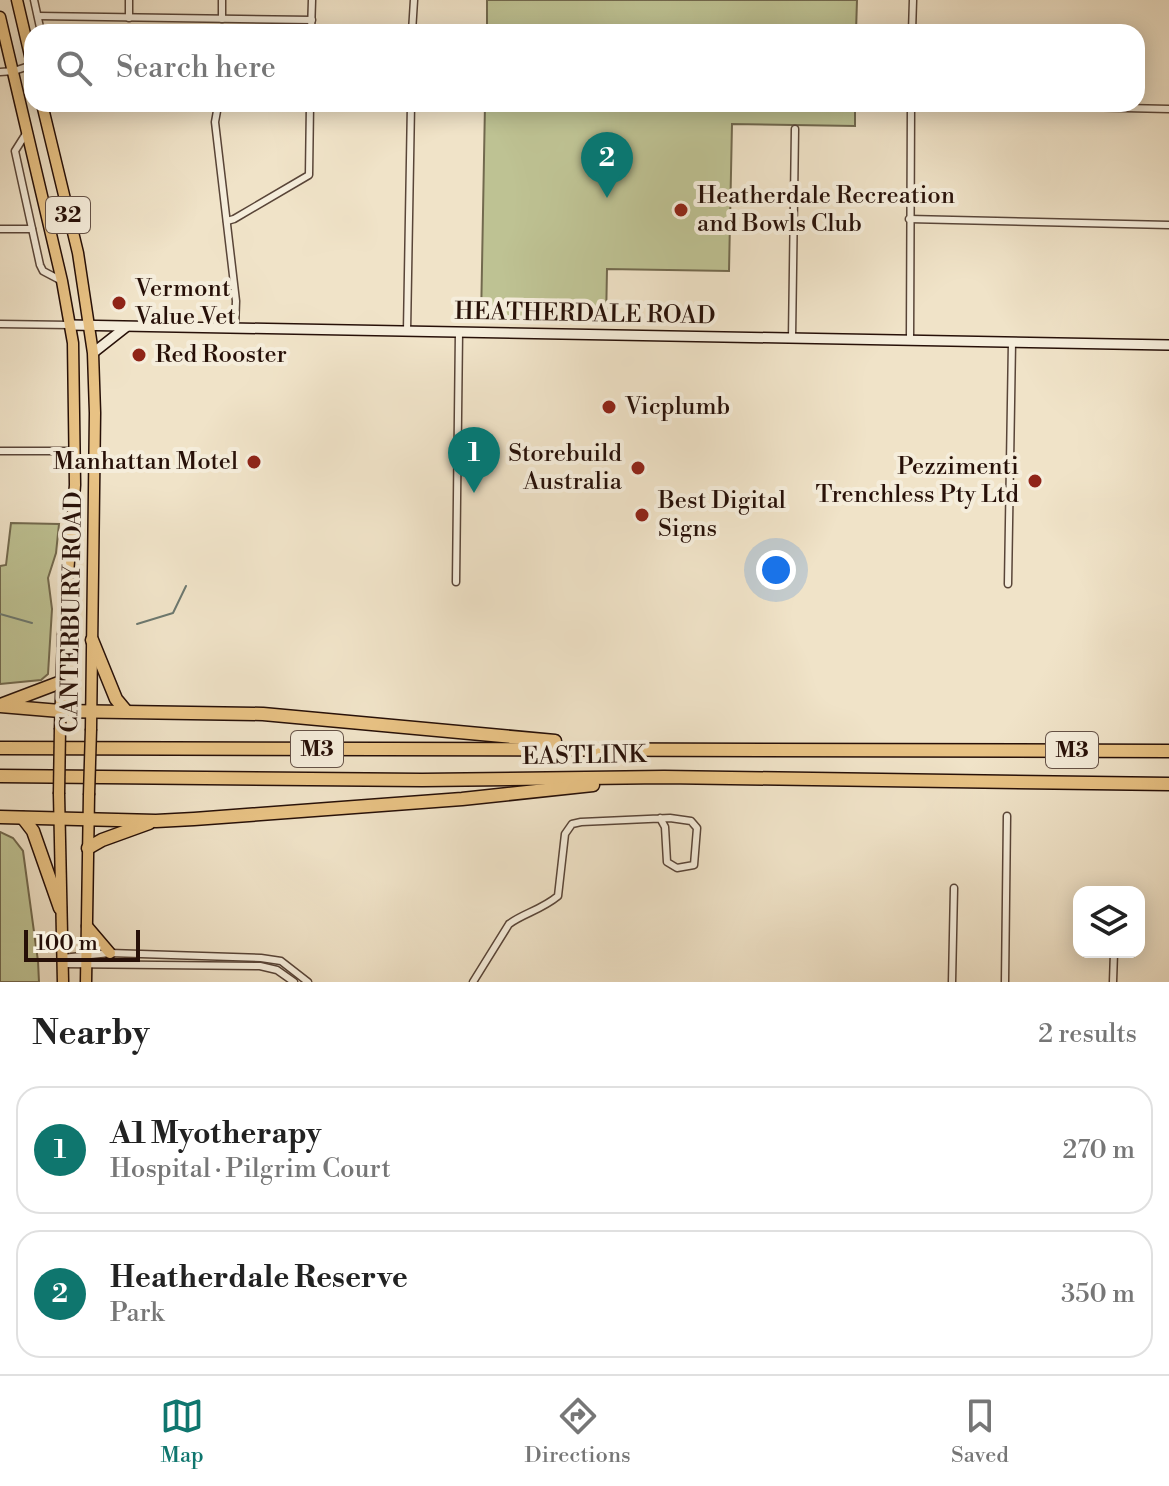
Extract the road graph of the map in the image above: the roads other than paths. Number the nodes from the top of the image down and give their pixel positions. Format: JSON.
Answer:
{"nodes":[{"id":1,"x":17,"y":0,"type":"edge"},
{"id":2,"x":34,"y":0,"type":"edge"},
{"id":3,"x":129,"y":0,"type":"edge"},
{"id":4,"x":222,"y":0,"type":"edge"},
{"id":5,"x":312,"y":0,"type":"edge"},
{"id":6,"x":414,"y":0,"type":"edge"},
{"id":7,"x":913,"y":0,"type":"edge"},
{"id":8,"x":38,"y":16,"type":"junction"},
{"id":9,"x":0,"y":17,"type":"edge"},
{"id":10,"x":129,"y":18,"type":"junction"},
{"id":11,"x":222,"y":19,"type":"junction"},
{"id":12,"x":312,"y":20,"type":"junction"},
{"id":13,"x":40,"y":24,"type":"edge"},
{"id":14,"x":312,"y":24,"type":"edge"},
{"id":15,"x":412,"y":24,"type":"edge"},
{"id":16,"x":912,"y":24,"type":"edge"},
{"id":17,"x":24,"y":30,"type":"edge"},
{"id":18,"x":24,"y":68,"type":"edge"},
{"id":19,"x":14,"y":71,"type":"junction"},
{"id":20,"x":0,"y":72,"type":"edge"},
{"id":21,"x":1145,"y":108,"type":"edge"},
{"id":22,"x":1169,"y":109,"type":"edge"},
{"id":23,"x":44,"y":112,"type":"edge"},
{"id":24,"x":217,"y":112,"type":"edge"},
{"id":25,"x":310,"y":112,"type":"edge"},
{"id":26,"x":411,"y":112,"type":"edge"},
{"id":27,"x":911,"y":112,"type":"edge"},
{"id":28,"x":795,"y":129,"type":"dead end"},
{"id":29,"x":27,"y":132,"type":"junction"},
{"id":30,"x":909,"y":219,"type":"junction"},
{"id":31,"x":227,"y":221,"type":"junction"},
{"id":32,"x":1169,"y":225,"type":"edge"},
{"id":33,"x":0,"y":229,"type":"edge"},
{"id":34,"x":32,"y":229,"type":"junction"},
{"id":35,"x":62,"y":281,"type":"junction"},
{"id":36,"x":0,"y":324,"type":"edge"},
{"id":37,"x":70,"y":325,"type":"junction"},
{"id":38,"x":90,"y":326,"type":"junction"},
{"id":39,"x":126,"y":327,"type":"junction"},
{"id":40,"x":235,"y":328,"type":"junction"},
{"id":41,"x":407,"y":331,"type":"junction"},
{"id":42,"x":459,"y":332,"type":"junction"},
{"id":43,"x":792,"y":338,"type":"junction"},
{"id":44,"x":910,"y":340,"type":"junction"},
{"id":45,"x":1012,"y":342,"type":"junction"},
{"id":46,"x":1169,"y":345,"type":"edge"},
{"id":47,"x":93,"y":353,"type":"junction"},
{"id":48,"x":0,"y":451,"type":"edge"},
{"id":49,"x":75,"y":451,"type":"junction"},
{"id":50,"x":456,"y":582,"type":"dead end"},
{"id":51,"x":1008,"y":584,"type":"dead end"},
{"id":52,"x":92,"y":640,"type":"junction"},
{"id":53,"x":61,"y":682,"type":"junction"},
{"id":54,"x":0,"y":706,"type":"edge"},
{"id":55,"x":60,"y":711,"type":"junction"},
{"id":56,"x":91,"y":711,"type":"junction"},
{"id":57,"x":126,"y":711,"type":"junction"},
{"id":58,"x":0,"y":748,"type":"edge"},
{"id":59,"x":634,"y":748,"type":"junction"},
{"id":60,"x":1169,"y":751,"type":"edge"},
{"id":61,"x":0,"y":776,"type":"edge"},
{"id":62,"x":664,"y":777,"type":"junction"},
{"id":63,"x":1169,"y":784,"type":"edge"},
{"id":64,"x":1007,"y":816,"type":"dead end"},
{"id":65,"x":0,"y":817,"type":"edge"},
{"id":66,"x":23,"y":818,"type":"junction"},
{"id":67,"x":660,"y":818,"type":"junction"},
{"id":68,"x":58,"y":819,"type":"junction"},
{"id":69,"x":89,"y":819,"type":"junction"},
{"id":70,"x":156,"y":821,"type":"junction"},
{"id":71,"x":88,"y":848,"type":"junction"},
{"id":72,"x":954,"y":888,"type":"dead end"},
{"id":73,"x":60,"y":908,"type":"junction"},
{"id":74,"x":87,"y":926,"type":"junction"},
{"id":75,"x":110,"y":953,"type":"junction"},
{"id":76,"x":1114,"y":958,"type":"edge"},
{"id":77,"x":86,"y":959,"type":"junction"},
{"id":78,"x":62,"y":961,"type":"junction"},
{"id":79,"x":295,"y":980,"type":"edge"},
{"id":80,"x":63,"y":982,"type":"edge"},
{"id":81,"x":86,"y":982,"type":"edge"},
{"id":82,"x":308,"y":982,"type":"edge"},
{"id":83,"x":473,"y":982,"type":"edge"},
{"id":84,"x":952,"y":982,"type":"edge"},
{"id":85,"x":1005,"y":982,"type":"edge"},
{"id":86,"x":1113,"y":982,"type":"edge"}],
"edges":[{"from":1,"to":17,"type":"main road"},
{"from":2,"to":8,"type":"street"},
{"from":3,"to":10,"type":"street"},
{"from":4,"to":11,"type":"street"},
{"from":5,"to":12,"type":"street"},
{"from":6,"to":15,"type":"street"},
{"from":7,"to":16,"type":"street"},
{"from":8,"to":10,"type":"street"},
{"from":8,"to":13,"type":"street"},
{"from":9,"to":19,"type":"main road","name":"CANTERBURY ROAD","number":"32"},
{"from":10,"to":11,"type":"street"},
{"from":11,"to":12,"type":"street"},
{"from":12,"to":14,"type":"street"},
{"from":18,"to":19,"type":"street"},
{"from":19,"to":20,"type":"street"},
{"from":19,"to":29,"type":"main road","name":"CANTERBURY ROAD","number":"32"},
{"from":21,"to":22,"type":"street"},
{"from":23,"to":38,"type":"main road","name":"CANTERBURY ROAD","number":"32"},
{"from":24,"to":31,"type":"street"},
{"from":25,"to":31,"type":"street"},
{"from":26,"to":41,"type":"street"},
{"from":27,"to":30,"type":"street"},
{"from":28,"to":43,"type":"street"},
{"from":29,"to":34,"type":"street","name":"CANTERBURY ROAD"},
{"from":29,"to":35,"type":"main road","name":"CANTERBURY ROAD","number":"32"},
{"from":30,"to":32,"type":"street"},
{"from":30,"to":44,"type":"street"},
{"from":31,"to":40,"type":"street"},
{"from":33,"to":34,"type":"street"},
{"from":34,"to":35,"type":"street","name":"CANTERBURY ROAD"},
{"from":35,"to":37,"type":"main road","name":"CANTERBURY ROAD","number":"32"},
{"from":36,"to":37,"type":"street","name":"HEATHERDALE ROAD"},
{"from":37,"to":38,"type":"main road","name":"HEATHERDALE ROAD"},
{"from":37,"to":49,"type":"main road","name":"CANTERBURY ROAD","number":"32"},
{"from":38,"to":39,"type":"main road","name":"HEATHERDALE ROAD"},
{"from":38,"to":47,"type":"main road","name":"CANTERBURY ROAD","number":"32"},
{"from":39,"to":40,"type":"main road","name":"HEATHERDALE ROAD"},
{"from":39,"to":47,"type":"main road"},
{"from":40,"to":41,"type":"main road","name":"HEATHERDALE ROAD"},
{"from":41,"to":42,"type":"main road","name":"HEATHERDALE ROAD"},
{"from":42,"to":43,"type":"main road","name":"HEATHERDALE ROAD"},
{"from":42,"to":50,"type":"street"},
{"from":43,"to":44,"type":"main road","name":"HEATHERDALE ROAD"},
{"from":44,"to":45,"type":"main road","name":"HEATHERDALE ROAD"},
{"from":45,"to":46,"type":"main road","name":"HEATHERDALE ROAD"},
{"from":45,"to":51,"type":"street"},
{"from":47,"to":52,"type":"main road","name":"CANTERBURY ROAD","number":"32"},
{"from":48,"to":49,"type":"street"},
{"from":49,"to":53,"type":"main road","name":"CANTERBURY ROAD","number":"32"},
{"from":52,"to":56,"type":"main road","name":"CANTERBURY ROAD","number":"32"},
{"from":52,"to":57,"type":"highway"},
{"from":53,"to":54,"type":"highway"},
{"from":53,"to":55,"type":"main road","name":"CANTERBURY ROAD","number":"32"},
{"from":54,"to":55,"type":"highway"},
{"from":55,"to":56,"type":"highway"},
{"from":55,"to":68,"type":"main road","name":"CANTERBURY ROAD","number":"32","bridge":true},
{"from":56,"to":57,"type":"highway"},
{"from":56,"to":69,"type":"main road","name":"CANTERBURY ROAD","number":"32","bridge":true},
{"from":57,"to":59,"type":"highway"},
{"from":58,"to":59,"type":"highway","name":"EASTLINK","number":"M3"},
{"from":59,"to":60,"type":"highway","name":"EASTLINK","number":"M3"},
{"from":61,"to":62,"type":"highway","name":"EASTLINK","number":"M3"},
{"from":62,"to":63,"type":"highway","name":"EASTLINK","number":"M3"},
{"from":62,"to":70,"type":"highway"},
{"from":64,"to":85,"type":"street"},
{"from":65,"to":66,"type":"highway"},
{"from":66,"to":68,"type":"highway"},
{"from":66,"to":73,"type":"highway"},
{"from":67,"to":67,"type":"street"},
{"from":67,"to":83,"type":"street"},
{"from":68,"to":69,"type":"highway"},
{"from":68,"to":73,"type":"main road","name":"CANTERBURY ROAD","number":"32"},
{"from":69,"to":70,"type":"highway"},
{"from":69,"to":71,"type":"main road","name":"CANTERBURY ROAD","number":"32"},
{"from":70,"to":71,"type":"highway"},
{"from":71,"to":74,"type":"main road","name":"CANTERBURY ROAD","number":"32"},
{"from":72,"to":84,"type":"street"},
{"from":73,"to":78,"type":"main road","name":"CANTERBURY ROAD","number":"32"},
{"from":74,"to":75,"type":"main road"},
{"from":74,"to":77,"type":"main road","name":"CANTERBURY ROAD","number":"32"},
{"from":75,"to":77,"type":"street"},
{"from":75,"to":79,"type":"street"},
{"from":76,"to":86,"type":"street"},
{"from":77,"to":78,"type":"street"},
{"from":77,"to":79,"type":"street"},
{"from":77,"to":81,"type":"main road","name":"CANTERBURY ROAD","number":"32"},
{"from":78,"to":80,"type":"main road","name":"CANTERBURY ROAD","number":"32"},
{"from":79,"to":82,"type":"street"}]}
